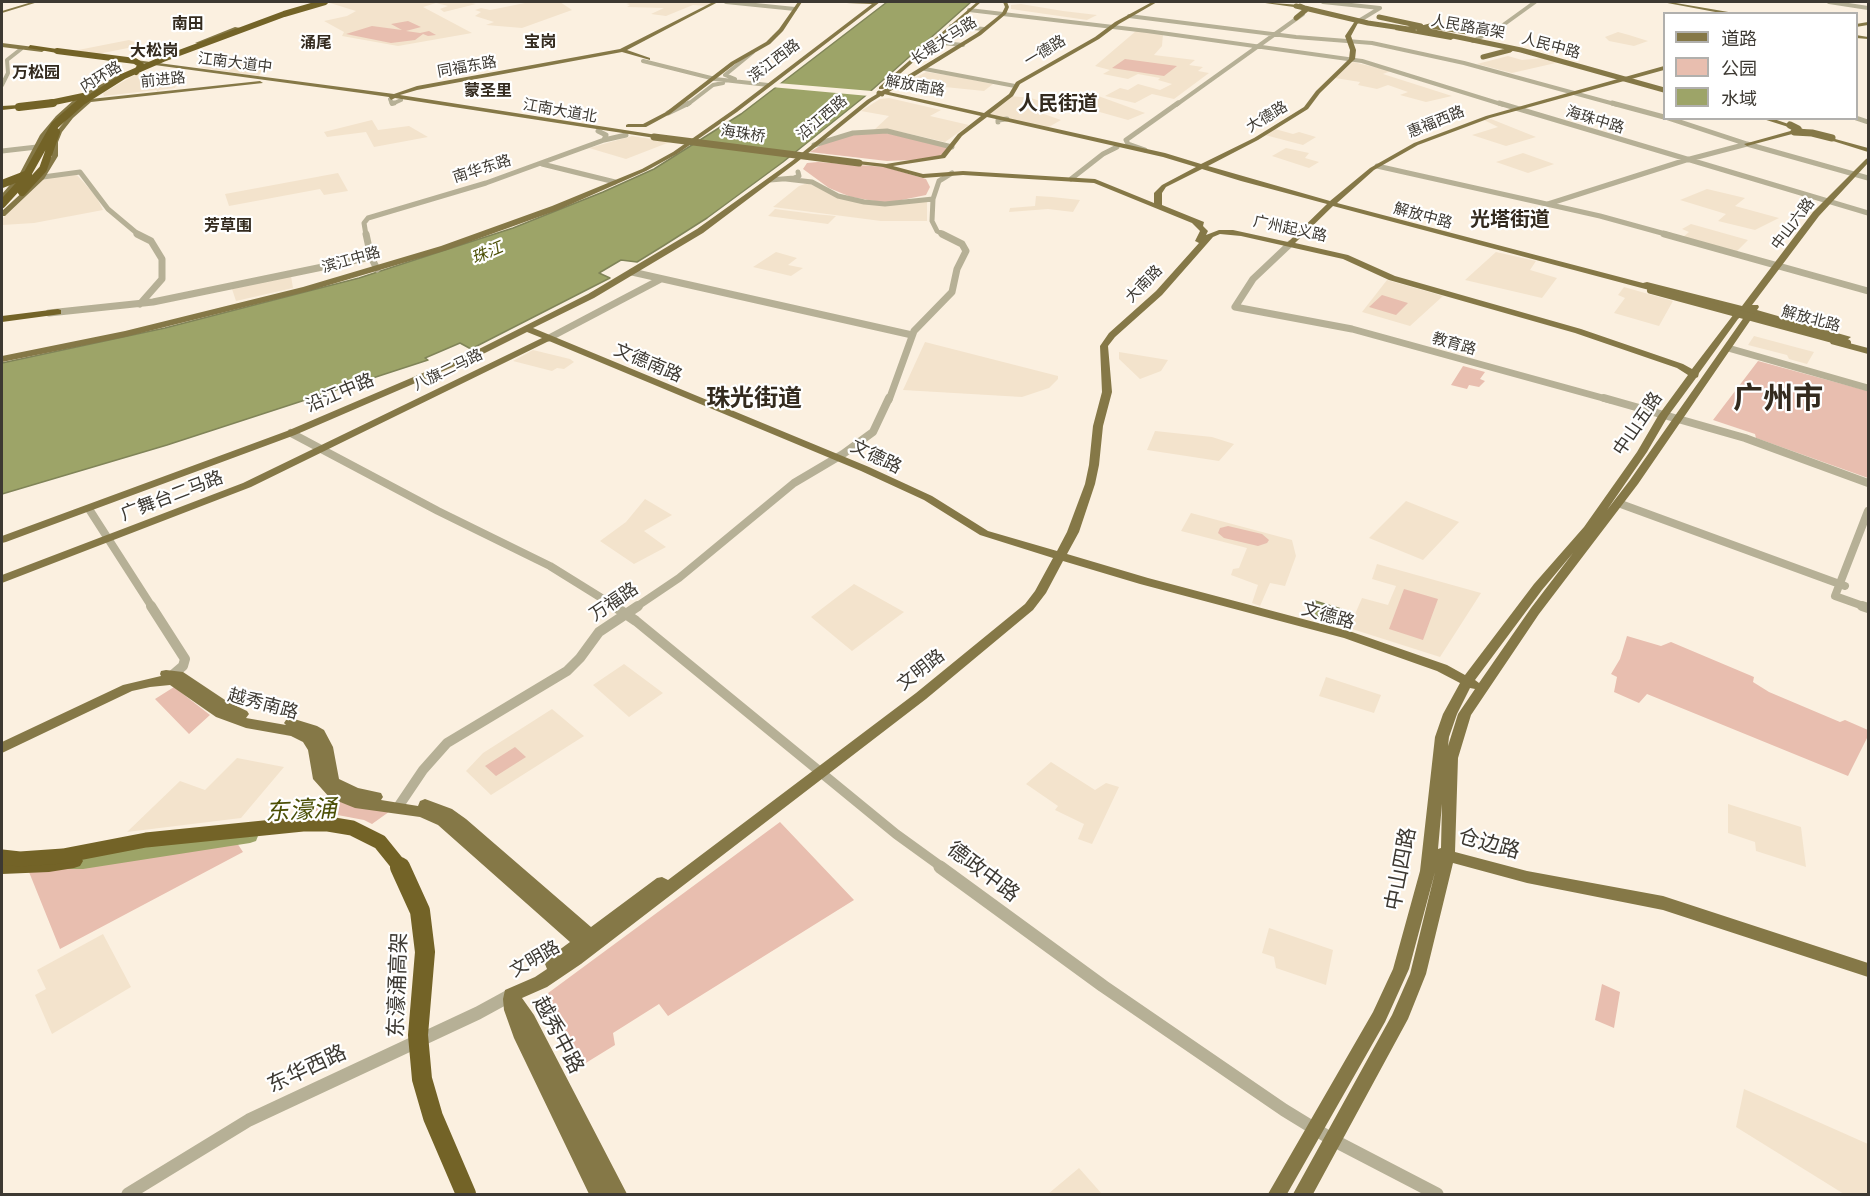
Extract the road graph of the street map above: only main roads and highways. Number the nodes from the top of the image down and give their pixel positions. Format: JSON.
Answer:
{"nodes":[{"id":1,"x":35,"y":2,"type":"edge"},
{"id":2,"x":326,"y":2,"type":"edge"},
{"id":3,"x":716,"y":2,"type":"edge"},
{"id":4,"x":800,"y":2,"type":"edge"},
{"id":5,"x":823,"y":2,"type":"edge"},
{"id":6,"x":857,"y":2,"type":"edge"},
{"id":7,"x":875,"y":2,"type":"edge"},
{"id":8,"x":979,"y":2,"type":"edge"},
{"id":9,"x":1005,"y":2,"type":"edge"},
{"id":10,"x":1155,"y":2,"type":"edge"},
{"id":11,"x":1260,"y":2,"type":"edge"},
{"id":12,"x":1265,"y":2,"type":"edge"},
{"id":13,"x":1270,"y":2,"type":"edge"},
{"id":14,"x":1657,"y":2,"type":"edge"},
{"id":15,"x":1664,"y":2,"type":"edge"},
{"id":16,"x":1296,"y":6,"type":"junction"},
{"id":17,"x":1312,"y":8,"type":"junction"},
{"id":18,"x":298,"y":10,"type":"junction"},
{"id":19,"x":2,"y":12,"type":"edge"},
{"id":20,"x":1718,"y":12,"type":"edge"},
{"id":21,"x":1726,"y":12,"type":"edge"},
{"id":22,"x":1371,"y":15,"type":"road end"},
{"id":23,"x":272,"y":18,"type":"junction"},
{"id":24,"x":1296,"y":19,"type":"road end"},
{"id":25,"x":1358,"y":22,"type":"junction"},
{"id":26,"x":1405,"y":29,"type":"junction"},
{"id":27,"x":236,"y":30,"type":"junction"},
{"id":28,"x":1425,"y":32,"type":"junction"},
{"id":29,"x":1482,"y":35,"type":"road end"},
{"id":30,"x":2,"y":45,"type":"edge"},
{"id":31,"x":29,"y":48,"type":"junction"},
{"id":32,"x":197,"y":49,"type":"junction"},
{"id":33,"x":753,"y":52,"type":"junction"},
{"id":34,"x":1526,"y":52,"type":"junction"},
{"id":35,"x":183,"y":53,"type":"junction"},
{"id":36,"x":627,"y":53,"type":"junction"},
{"id":37,"x":165,"y":56,"type":"junction"},
{"id":38,"x":1483,"y":57,"type":"dead end"},
{"id":39,"x":645,"y":60,"type":"road end"},
{"id":40,"x":736,"y":64,"type":"dead end"},
{"id":41,"x":150,"y":65,"type":"junction"},
{"id":42,"x":1663,"y":69,"type":"edge"},
{"id":43,"x":134,"y":73,"type":"junction"},
{"id":44,"x":1623,"y":79,"type":"junction"},
{"id":45,"x":282,"y":80,"type":"junction"},
{"id":46,"x":274,"y":81,"type":"junction"},
{"id":47,"x":885,"y":84,"type":"junction"},
{"id":48,"x":896,"y":85,"type":"junction"},
{"id":49,"x":104,"y":87,"type":"junction"},
{"id":50,"x":1663,"y":89,"type":"edge"},
{"id":51,"x":1663,"y":89,"type":"edge"},
{"id":52,"x":407,"y":90,"type":"junction"},
{"id":53,"x":880,"y":93,"type":"junction"},
{"id":54,"x":377,"y":94,"type":"junction"},
{"id":55,"x":895,"y":96,"type":"junction"},
{"id":56,"x":392,"y":98,"type":"junction"},
{"id":57,"x":401,"y":100,"type":"junction"},
{"id":58,"x":869,"y":101,"type":"junction"},
{"id":59,"x":79,"y":102,"type":"junction"},
{"id":60,"x":2,"y":108,"type":"edge"},
{"id":61,"x":984,"y":116,"type":"junction"},
{"id":62,"x":1772,"y":120,"type":"edge"},
{"id":63,"x":1774,"y":120,"type":"edge"},
{"id":64,"x":1792,"y":128,"type":"junction"},
{"id":65,"x":602,"y":129,"type":"junction"},
{"id":66,"x":643,"y":130,"type":"junction"},
{"id":67,"x":655,"y":136,"type":"junction"},
{"id":68,"x":690,"y":141,"type":"joint"},
{"id":69,"x":48,"y":143,"type":"junction"},
{"id":70,"x":1747,"y":144,"type":"road end"},
{"id":71,"x":1121,"y":146,"type":"junction"},
{"id":72,"x":1869,"y":149,"type":"edge"},
{"id":73,"x":55,"y":156,"type":"junction"},
{"id":74,"x":935,"y":160,"type":"joint"},
{"id":75,"x":1869,"y":160,"type":"edge"},
{"id":76,"x":859,"y":162,"type":"junction"},
{"id":77,"x":1869,"y":166,"type":"edge"},
{"id":78,"x":1201,"y":168,"type":"junction"},
{"id":79,"x":1856,"y":175,"type":"junction"},
{"id":80,"x":923,"y":176,"type":"joint"},
{"id":81,"x":20,"y":181,"type":"junction"},
{"id":82,"x":2,"y":193,"type":"edge"},
{"id":83,"x":22,"y":197,"type":"junction"},
{"id":84,"x":1330,"y":204,"type":"junction"},
{"id":85,"x":1158,"y":207,"type":"junction"},
{"id":86,"x":1348,"y":210,"type":"junction"},
{"id":87,"x":1321,"y":213,"type":"junction"},
{"id":88,"x":2,"y":214,"type":"edge"},
{"id":89,"x":1195,"y":222,"type":"junction"},
{"id":90,"x":1240,"y":234,"type":"junction"},
{"id":91,"x":1290,"y":244,"type":"junction"},
{"id":92,"x":676,"y":245,"type":"junction"},
{"id":93,"x":1553,"y":263,"type":"junction"},
{"id":94,"x":58,"y":312,"type":"road end"},
{"id":95,"x":1745,"y":314,"type":"junction"},
{"id":96,"x":2,"y":318,"type":"edge"},
{"id":97,"x":524,"y":331,"type":"junction"},
{"id":98,"x":549,"y":338,"type":"junction"},
{"id":99,"x":1869,"y":347,"type":"edge"},
{"id":100,"x":2,"y":358,"type":"edge"},
{"id":101,"x":1714,"y":369,"type":"junction"},
{"id":102,"x":1697,"y":371,"type":"junction"},
{"id":103,"x":1105,"y":385,"type":"junction"},
{"id":104,"x":835,"y":457,"type":"joint"},
{"id":105,"x":247,"y":485,"type":"joint"},
{"id":106,"x":2,"y":540,"type":"edge"},
{"id":107,"x":1055,"y":558,"type":"junction"},
{"id":108,"x":1569,"y":561,"type":"junction"},
{"id":109,"x":2,"y":579,"type":"edge"},
{"id":110,"x":171,"y":677,"type":"junction"},
{"id":111,"x":1467,"y":682,"type":"junction"},
{"id":112,"x":1481,"y":689,"type":"junction"},
{"id":113,"x":2,"y":742,"type":"edge"},
{"id":114,"x":2,"y":748,"type":"edge"},
{"id":115,"x":235,"y":831,"type":"junction"},
{"id":116,"x":1442,"y":852,"type":"junction"},
{"id":117,"x":2,"y":858,"type":"edge"},
{"id":118,"x":2,"y":867,"type":"edge"},
{"id":119,"x":588,"y":941,"type":"junction"},
{"id":120,"x":1869,"y":962,"type":"edge"},
{"id":121,"x":1869,"y":970,"type":"edge"},
{"id":122,"x":511,"y":995,"type":"junction"},
{"id":123,"x":465,"y":1194,"type":"edge"},
{"id":124,"x":599,"y":1194,"type":"edge"},
{"id":125,"x":617,"y":1194,"type":"edge"},
{"id":126,"x":1277,"y":1194,"type":"edge"},
{"id":127,"x":1303,"y":1194,"type":"edge"}],
"edges":[{"from":1,"to":19,"type":"main road"},
{"from":2,"to":18,"type":"main road"},
{"from":2,"to":35,"type":"highway","bridge":true},
{"from":2,"to":43,"type":"highway","name":"内环路","bridge":true},
{"from":2,"to":49,"type":"highway","name":"内环路","bridge":true},
{"from":3,"to":36,"type":"main road","name":"同福东路"},
{"from":4,"to":33,"type":"main road"},
{"from":5,"to":7,"type":"main road"},
{"from":6,"to":7,"type":"main road"},
{"from":7,"to":68,"type":"main road","name":"滨江西路"},
{"from":8,"to":47,"type":"main road","name":"沿江西路"},
{"from":9,"to":48,"type":"main road","name":"长堤大马路"},
{"from":10,"to":61,"type":"main road","name":"一德路"},
{"from":11,"to":17,"type":"main road"},
{"from":12,"to":16,"type":"main road","name":"人民路高架"},
{"from":13,"to":17,"type":"main road"},
{"from":14,"to":20,"type":"main road"},
{"from":15,"to":21,"type":"main road"},
{"from":16,"to":24,"type":"main road","bridge":true},
{"from":16,"to":26,"type":"main road","name":"人民路高架","bridge":true},
{"from":17,"to":25,"type":"main road","name":"人民中路"},
{"from":18,"to":23,"type":"main road"},
{"from":18,"to":23,"type":"main road"},
{"from":22,"to":26,"type":"main road","bridge":true},
{"from":23,"to":27,"type":"main road"},
{"from":23,"to":27,"type":"main road"},
{"from":23,"to":32,"type":"main road"},
{"from":23,"to":32,"type":"main road"},
{"from":25,"to":44,"type":"main road","name":"人民中路"},
{"from":25,"to":78,"type":"main road","name":"大德路"},
{"from":26,"to":28,"type":"main road","name":"人民路高架","bridge":true},
{"from":27,"to":35,"type":"main road"},
{"from":27,"to":37,"type":"main road"},
{"from":28,"to":29,"type":"main road","bridge":true},
{"from":28,"to":34,"type":"main road","name":"人民路高架","bridge":true},
{"from":30,"to":31,"type":"main road","name":"江南大道中"},
{"from":30,"to":41,"type":"main road","name":"江南大道中"},
{"from":31,"to":41,"type":"main road","name":"江南大道中"},
{"from":31,"to":43,"type":"highway","bridge":true},
{"from":32,"to":35,"type":"main road"},
{"from":33,"to":40,"type":"main road"},
{"from":33,"to":66,"type":"main road"},
{"from":34,"to":38,"type":"main road","bridge":true},
{"from":34,"to":50,"type":"main road","name":"人民路高架","bridge":true},
{"from":35,"to":37,"type":"main road"},
{"from":35,"to":41,"type":"main road"},
{"from":35,"to":41,"type":"main road"},
{"from":36,"to":39,"type":"main road"},
{"from":36,"to":52,"type":"main road","name":"同福东路"},
{"from":37,"to":41,"type":"main road"},
{"from":41,"to":45,"type":"main road","name":"江南大道中"},
{"from":41,"to":46,"type":"main road","name":"江南大道中"},
{"from":41,"to":59,"type":"main road"},
{"from":42,"to":44,"type":"main road","name":"惠福西路"},
{"from":43,"to":69,"type":"highway","name":"内环路","bridge":true},
{"from":44,"to":51,"type":"main road","name":"人民中路"},
{"from":44,"to":84,"type":"main road","name":"惠福西路"},
{"from":45,"to":46,"type":"main road","name":"前进路"},
{"from":45,"to":54,"type":"main road","name":"江南大道中"},
{"from":46,"to":56,"type":"main road","name":"江南大道中"},
{"from":46,"to":59,"type":"main road","name":"前进路"},
{"from":47,"to":48,"type":"main road"},
{"from":47,"to":53,"type":"main road","name":"沿江西路"},
{"from":48,"to":53,"type":"main road","name":"长堤大马路"},
{"from":49,"to":60,"type":"highway","bridge":true},
{"from":49,"to":82,"type":"highway","name":"内环路","bridge":true},
{"from":52,"to":54,"type":"main road"},
{"from":52,"to":56,"type":"main road","name":"同福东路"},
{"from":53,"to":55,"type":"main road","name":"解放南路"},
{"from":53,"to":58,"type":"main road","name":"沿江西路"},
{"from":53,"to":92,"type":"main road","name":"沿江西路"},
{"from":54,"to":56,"type":"main road","name":"江南大道中"},
{"from":55,"to":58,"type":"main road"},
{"from":55,"to":61,"type":"main road","name":"解放南路"},
{"from":56,"to":57,"type":"main road","name":"江南大道北"},
{"from":56,"to":65,"type":"main road","name":"江南大道北"},
{"from":57,"to":65,"type":"main road"},
{"from":57,"to":65,"type":"main road","name":"江南大道北"},
{"from":58,"to":92,"type":"main road","name":"沿江西路"},
{"from":59,"to":60,"type":"main road","name":"前进路"},
{"from":59,"to":69,"type":"main road"},
{"from":59,"to":73,"type":"main road"},
{"from":59,"to":81,"type":"main road"},
{"from":61,"to":71,"type":"main road","name":"解放南路"},
{"from":61,"to":71,"type":"main road","name":"解放南路"},
{"from":61,"to":74,"type":"main road","name":"一德路"},
{"from":62,"to":64,"type":"main road"},
{"from":63,"to":72,"type":"main road"},
{"from":64,"to":70,"type":"main road"},
{"from":64,"to":72,"type":"main road","bridge":true},
{"from":65,"to":66,"type":"main road","name":"江南大道北"},
{"from":65,"to":67,"type":"main road","name":"江南大道北"},
{"from":66,"to":67,"type":"main road","name":"江南大道北"},
{"from":67,"to":76,"type":"main road","name":"海珠桥","bridge":true},
{"from":68,"to":100,"type":"main road","name":"滨江中路"},
{"from":69,"to":73,"type":"main road"},
{"from":69,"to":81,"type":"main road"},
{"from":69,"to":82,"type":"highway","bridge":true},
{"from":69,"to":82,"type":"highway","name":"内环路","bridge":true},
{"from":71,"to":78,"type":"main road","name":"解放南路"},
{"from":71,"to":78,"type":"main road","name":"解放南路"},
{"from":73,"to":83,"type":"main road"},
{"from":74,"to":76,"type":"main road","name":"海珠桥"},
{"from":75,"to":79,"type":"main road","name":"中山六路"},
{"from":76,"to":80,"type":"main road","name":"海珠桥"},
{"from":77,"to":79,"type":"main road","name":"中山六路"},
{"from":78,"to":84,"type":"main road","name":"解放中路"},
{"from":78,"to":85,"type":"main road","name":"大德路"},
{"from":79,"to":95,"type":"main road","name":"中山六路"},
{"from":80,"to":85,"type":"main road","name":"广州起义路"},
{"from":81,"to":82,"type":"main road"},
{"from":81,"to":82,"type":"main road"},
{"from":81,"to":83,"type":"main road"},
{"from":82,"to":83,"type":"main road"},
{"from":83,"to":88,"type":"main road"},
{"from":84,"to":86,"type":"main road","name":"解放中路"},
{"from":84,"to":87,"type":"main road","name":"惠福西路"},
{"from":84,"to":93,"type":"main road","name":"解放中路"},
{"from":85,"to":89,"type":"main road","name":"广州起义路"},
{"from":86,"to":87,"type":"main road"},
{"from":86,"to":93,"type":"main road","name":"解放中路"},
{"from":87,"to":91,"type":"main road","name":"惠福西路"},
{"from":89,"to":90,"type":"main road","name":"广州起义路"},
{"from":89,"to":103,"type":"main road","name":"大南路"},
{"from":90,"to":91,"type":"main road","name":"广州起义路"},
{"from":90,"to":103,"type":"main road","name":"大南路"},
{"from":91,"to":102,"type":"main road","name":"广州起义路"},
{"from":92,"to":97,"type":"main road","name":"沿江中路"},
{"from":93,"to":95,"type":"main road"},
{"from":93,"to":95,"type":"main road","name":"解放中路","bridge":true},
{"from":94,"to":96,"type":"highway"},
{"from":95,"to":99,"type":"main road"},
{"from":95,"to":99,"type":"main road","name":"解放北路","bridge":true},
{"from":95,"to":101,"type":"main road","name":"中山五路"},
{"from":95,"to":102,"type":"main road","name":"中山五路"},
{"from":97,"to":98,"type":"main road","name":"文德南路"},
{"from":97,"to":106,"type":"main road","name":"沿江中路"},
{"from":98,"to":104,"type":"main road","name":"文德南路"},
{"from":98,"to":105,"type":"main road","name":"八旗二马路"},
{"from":101,"to":102,"type":"main road","name":"广州起义路"},
{"from":101,"to":108,"type":"main road","name":"中山五路"},
{"from":102,"to":108,"type":"main road","name":"中山五路"},
{"from":103,"to":107,"type":"main road","name":"文明路"},
{"from":104,"to":107,"type":"main road","name":"文德路"},
{"from":105,"to":109,"type":"main road","name":"广舞台二马路"},
{"from":107,"to":111,"type":"main road","name":"文德路"},
{"from":107,"to":119,"type":"main road","name":"文明路"},
{"from":108,"to":111,"type":"main road","name":"中山四路"},
{"from":108,"to":112,"type":"main road","name":"中山四路"},
{"from":110,"to":113,"type":"main road"},
{"from":110,"to":114,"type":"main road"},
{"from":110,"to":119,"type":"main road","name":"越秀南路"},
{"from":111,"to":112,"type":"main road","name":"文德路"},
{"from":111,"to":116,"type":"main road","name":"中山四路"},
{"from":112,"to":116,"type":"main road","name":"中山四路"},
{"from":115,"to":117,"type":"highway","name":"东濠涌高架","bridge":true},
{"from":115,"to":118,"type":"highway","bridge":true},
{"from":115,"to":123,"type":"highway","name":"东濠涌高架","bridge":true},
{"from":116,"to":120,"type":"main road","name":"仓边路"},
{"from":116,"to":121,"type":"main road","name":"仓边路"},
{"from":116,"to":126,"type":"main road","name":"中山四路"},
{"from":116,"to":127,"type":"main road","name":"中山四路"},
{"from":117,"to":123,"type":"highway","name":"东濠涌高架","bridge":true},
{"from":119,"to":122,"type":"main road","name":"文明路"},
{"from":122,"to":124,"type":"main road","name":"越秀中路"},
{"from":122,"to":125,"type":"main road","name":"越秀中路"}]}
